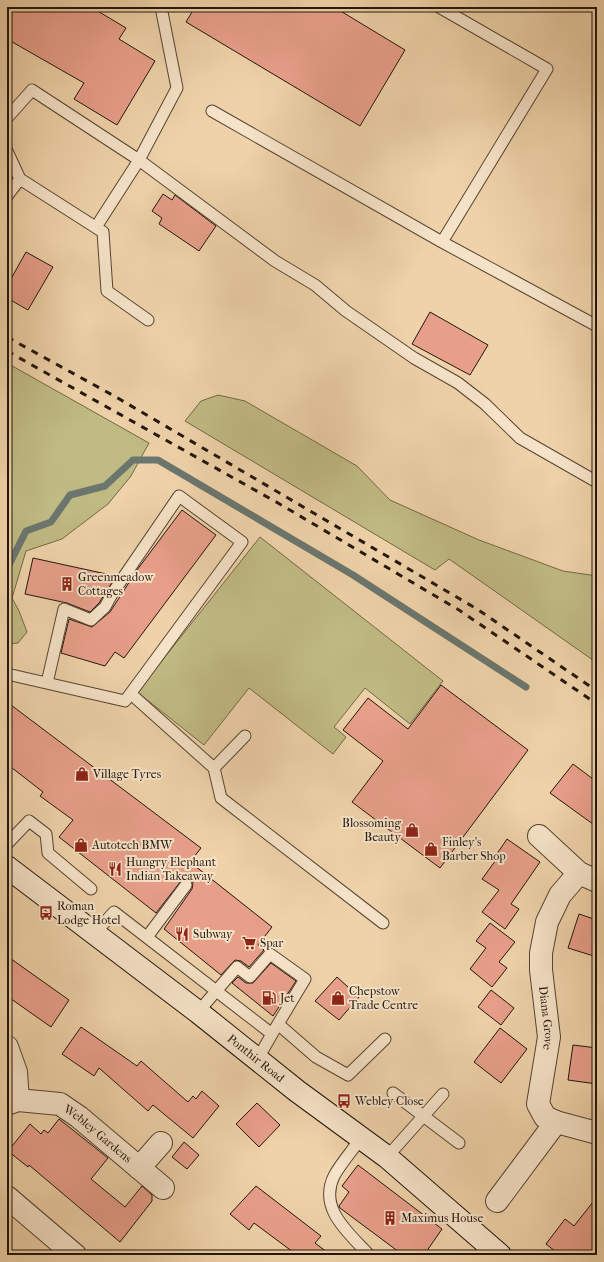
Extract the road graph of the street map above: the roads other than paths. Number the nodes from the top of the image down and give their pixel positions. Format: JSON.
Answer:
{"nodes":[{"id":1,"x":161,"y":7,"type":"edge"},
{"id":2,"x":439,"y":7,"type":"edge"},
{"id":3,"x":212,"y":111,"type":"dead end"},
{"id":4,"x":7,"y":118,"type":"edge"},
{"id":5,"x":7,"y":151,"type":"edge"},
{"id":6,"x":139,"y":160,"type":"junction"},
{"id":7,"x":20,"y":179,"type":"junction"},
{"id":8,"x":7,"y":196,"type":"edge"},
{"id":9,"x":96,"y":227,"type":"junction"},
{"id":10,"x":442,"y":242,"type":"junction"},
{"id":11,"x":148,"y":320,"type":"dead end"},
{"id":12,"x":597,"y":326,"type":"edge"},
{"id":13,"x":597,"y":482,"type":"edge"},
{"id":14,"x":7,"y":674,"type":"edge"},
{"id":15,"x":48,"y":683,"type":"junction"},
{"id":16,"x":130,"y":694,"type":"junction"},
{"id":17,"x":245,"y":736,"type":"dead end"},
{"id":18,"x":214,"y":768,"type":"junction"},
{"id":19,"x":539,"y":836,"type":"dead end"},
{"id":20,"x":7,"y":844,"type":"edge"},
{"id":21,"x":7,"y":867,"type":"edge"},
{"id":22,"x":588,"y":877,"type":"edge"},
{"id":23,"x":186,"y":885,"type":"dead end"},
{"id":24,"x":91,"y":889,"type":"dead end"},
{"id":25,"x":383,"y":923,"type":"dead end"},
{"id":26,"x":95,"y":934,"type":"junction"},
{"id":27,"x":147,"y":937,"type":"junction"},
{"id":28,"x":216,"y":990,"type":"junction"},
{"id":29,"x":198,"y":1012,"type":"junction"},
{"id":30,"x":278,"y":1024,"type":"junction"},
{"id":31,"x":272,"y":1034,"type":"junction"},
{"id":32,"x":385,"y":1039,"type":"dead end"},
{"id":33,"x":7,"y":1047,"type":"edge"},
{"id":34,"x":257,"y":1060,"type":"junction"},
{"id":35,"x":393,"y":1093,"type":"dead end"},
{"id":36,"x":443,"y":1094,"type":"dead end"},
{"id":37,"x":12,"y":1102,"type":"edge"},
{"id":38,"x":423,"y":1116,"type":"junction"},
{"id":39,"x":556,"y":1122,"type":"junction"},
{"id":40,"x":597,"y":1133,"type":"edge"},
{"id":41,"x":361,"y":1138,"type":"junction"},
{"id":42,"x":160,"y":1143,"type":"dead end"},
{"id":43,"x":459,"y":1143,"type":"dead end"},
{"id":44,"x":387,"y":1157,"type":"junction"},
{"id":45,"x":139,"y":1168,"type":"junction"},
{"id":46,"x":163,"y":1188,"type":"dead end"},
{"id":47,"x":7,"y":1197,"type":"edge"},
{"id":48,"x":497,"y":1201,"type":"dead end"},
{"id":49,"x":76,"y":1255,"type":"edge"},
{"id":50,"x":369,"y":1255,"type":"edge"},
{"id":51,"x":500,"y":1255,"type":"edge"}],
"edges":[{"from":1,"to":6,"type":"lane"},
{"from":2,"to":10,"type":"lane"},
{"from":3,"to":10,"type":"lane"},
{"from":4,"to":6,"type":"lane"},
{"from":5,"to":7,"type":"lane"},
{"from":6,"to":9,"type":"lane"},
{"from":6,"to":13,"type":"lane"},
{"from":7,"to":8,"type":"lane"},
{"from":7,"to":9,"type":"lane"},
{"from":9,"to":11,"type":"lane"},
{"from":10,"to":12,"type":"lane"},
{"from":14,"to":15,"type":"lane"},
{"from":15,"to":16,"type":"lane"},
{"from":15,"to":16,"type":"lane"},
{"from":16,"to":18,"type":"lane"},
{"from":17,"to":18,"type":"lane"},
{"from":18,"to":25,"type":"lane"},
{"from":19,"to":22,"type":"street"},
{"from":20,"to":24,"type":"lane"},
{"from":21,"to":26,"type":"street","name":"Ponthir Road"},
{"from":22,"to":39,"type":"street","name":"Diana Grove"},
{"from":23,"to":27,"type":"lane"},
{"from":26,"to":27,"type":"lane"},
{"from":26,"to":29,"type":"street","name":"Ponthir Road"},
{"from":27,"to":28,"type":"lane"},
{"from":28,"to":29,"type":"lane"},
{"from":28,"to":30,"type":"lane"},
{"from":28,"to":31,"type":"lane"},
{"from":29,"to":34,"type":"street","name":"Ponthir Road"},
{"from":30,"to":31,"type":"lane"},
{"from":30,"to":32,"type":"lane"},
{"from":31,"to":34,"type":"lane"},
{"from":33,"to":37,"type":"street"},
{"from":34,"to":41,"type":"street","name":"Ponthir Road"},
{"from":35,"to":38,"type":"lane"},
{"from":36,"to":38,"type":"lane"},
{"from":37,"to":45,"type":"street","name":"Webley Gardens"},
{"from":38,"to":43,"type":"lane"},
{"from":38,"to":44,"type":"lane"},
{"from":39,"to":40,"type":"street","name":"Diana Grove"},
{"from":39,"to":48,"type":"street"},
{"from":41,"to":44,"type":"street","name":"Ponthir Road"},
{"from":41,"to":50,"type":"lane"},
{"from":42,"to":45,"type":"street","name":"Webley Gardens"},
{"from":44,"to":51,"type":"street","name":"Ponthir Road"},
{"from":45,"to":46,"type":"street","name":"Webley Gardens"},
{"from":47,"to":49,"type":"street"}]}
